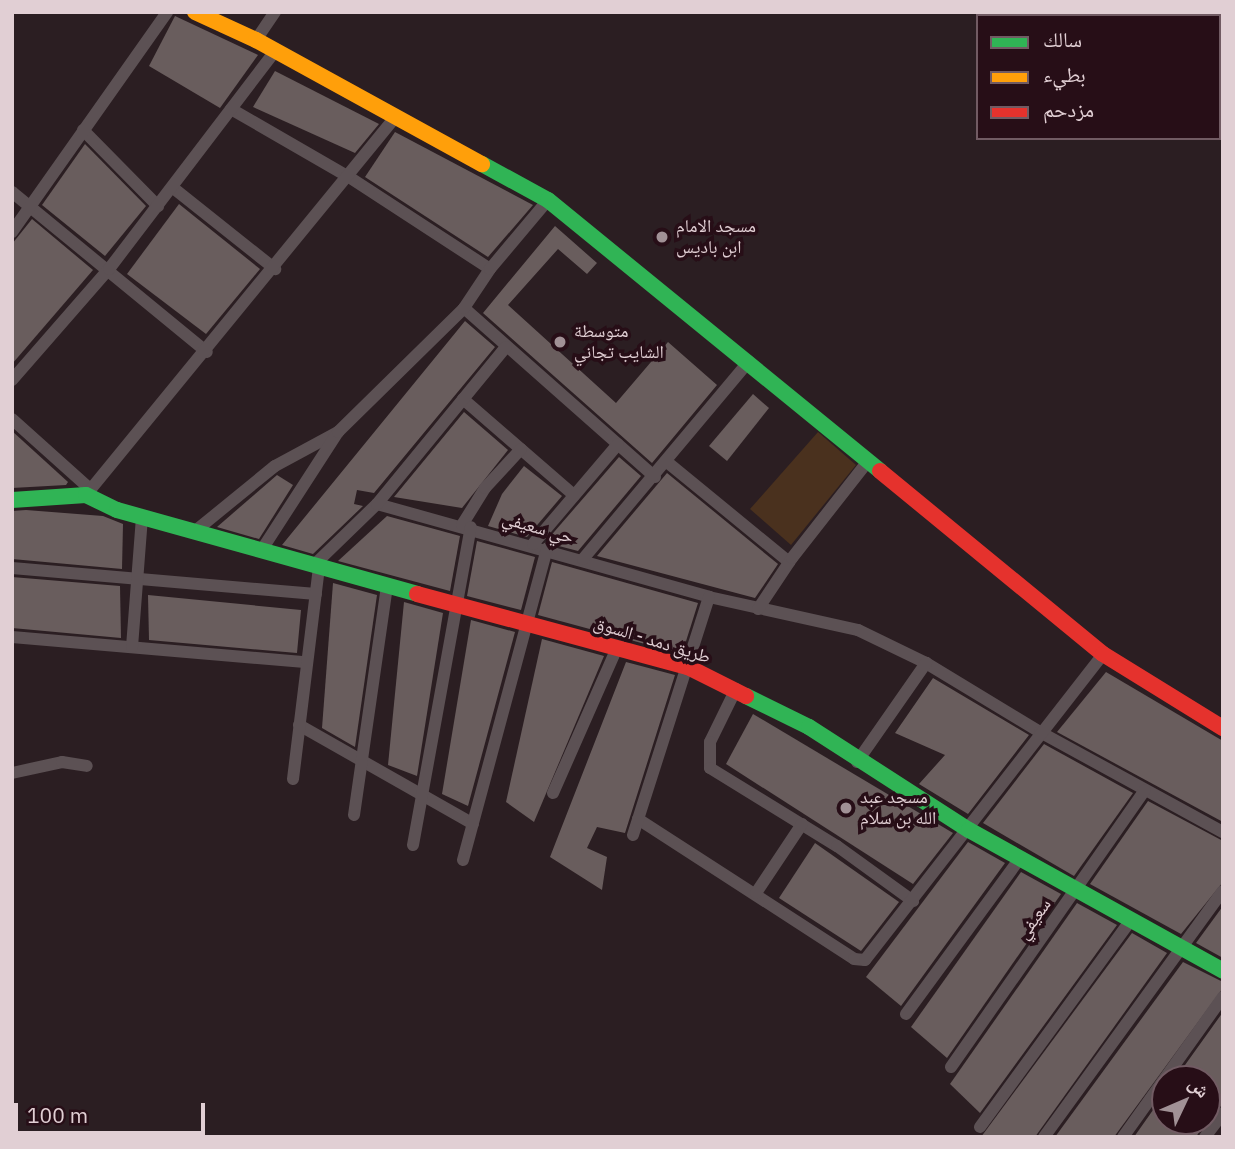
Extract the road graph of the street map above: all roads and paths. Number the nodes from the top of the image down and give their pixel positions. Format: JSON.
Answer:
{"nodes":[{"id":1,"x":167,"y":12,"type":"edge"},
{"id":2,"x":195,"y":12,"type":"edge"},
{"id":3,"x":275,"y":12,"type":"edge"},
{"id":4,"x":256,"y":40,"type":"junction"},
{"id":5,"x":275,"y":51,"type":"junction"},
{"id":6,"x":231,"y":109,"type":"junction"},
{"id":7,"x":395,"y":118,"type":"junction"},
{"id":8,"x":83,"y":130,"type":"junction"},
{"id":9,"x":349,"y":177,"type":"junction"},
{"id":10,"x":172,"y":187,"type":"junction"},
{"id":11,"x":12,"y":192,"type":"edge"},
{"id":12,"x":548,"y":200,"type":"junction"},
{"id":13,"x":158,"y":206,"type":"junction"},
{"id":14,"x":31,"y":207,"type":"junction"},
{"id":15,"x":12,"y":232,"type":"edge"},
{"id":16,"x":110,"y":269,"type":"junction"},
{"id":17,"x":275,"y":269,"type":"junction"},
{"id":18,"x":490,"y":269,"type":"junction"},
{"id":19,"x":464,"y":308,"type":"junction"},
{"id":20,"x":506,"y":346,"type":"junction"},
{"id":21,"x":207,"y":352,"type":"junction"},
{"id":22,"x":749,"y":361,"type":"junction"},
{"id":23,"x":12,"y":380,"type":"edge"},
{"id":24,"x":463,"y":399,"type":"junction"},
{"id":25,"x":12,"y":419,"type":"edge"},
{"id":26,"x":338,"y":432,"type":"junction"},
{"id":27,"x":618,"y":444,"type":"junction"},
{"id":28,"x":521,"y":449,"type":"junction"},
{"id":29,"x":868,"y":461,"type":"junction"},
{"id":30,"x":667,"y":462,"type":"junction"},
{"id":31,"x":656,"y":477,"type":"junction"},
{"id":32,"x":89,"y":493,"type":"junction"},
{"id":33,"x":574,"y":495,"type":"junction"},
{"id":34,"x":12,"y":499,"type":"edge"},
{"id":35,"x":377,"y":504,"type":"junction"},
{"id":36,"x":142,"y":517,"type":"junction"},
{"id":37,"x":466,"y":526,"type":"junction"},
{"id":38,"x":194,"y":532,"type":"junction"},
{"id":39,"x":533,"y":544,"type":"junction"},
{"id":40,"x":547,"y":548,"type":"junction"},
{"id":41,"x":261,"y":551,"type":"junction"},
{"id":42,"x":583,"y":559,"type":"junction"},
{"id":43,"x":789,"y":562,"type":"junction"},
{"id":44,"x":316,"y":567,"type":"junction"},
{"id":45,"x":12,"y":568,"type":"edge"},
{"id":46,"x":139,"y":578,"type":"junction"},
{"id":47,"x":387,"y":585,"type":"junction"},
{"id":48,"x":316,"y":593,"type":"junction"},
{"id":49,"x":709,"y":597,"type":"junction"},
{"id":50,"x":457,"y":602,"type":"junction"},
{"id":51,"x":758,"y":609,"type":"junction"},
{"id":52,"x":529,"y":623,"type":"junction"},
{"id":53,"x":12,"y":637,"type":"edge"},
{"id":54,"x":132,"y":647,"type":"junction"},
{"id":55,"x":617,"y":648,"type":"junction"},
{"id":56,"x":1103,"y":654,"type":"junction"},
{"id":57,"x":305,"y":662,"type":"junction"},
{"id":58,"x":926,"y":663,"type":"junction"},
{"id":59,"x":688,"y":667,"type":"junction"},
{"id":60,"x":736,"y":690,"type":"junction"},
{"id":61,"x":299,"y":725,"type":"junction"},
{"id":62,"x":1223,"y":728,"type":"edge"},
{"id":63,"x":1040,"y":732,"type":"junction"},
{"id":64,"x":858,"y":761,"type":"junction"},
{"id":65,"x":365,"y":762,"type":"junction"},
{"id":66,"x":87,"y":765,"type":"dead end"},
{"id":67,"x":12,"y":773,"type":"edge"},
{"id":68,"x":293,"y":779,"type":"dead end"},
{"id":69,"x":1145,"y":790,"type":"junction"},
{"id":70,"x":553,"y":793,"type":"dead end"},
{"id":71,"x":423,"y":798,"type":"junction"},
{"id":72,"x":354,"y":815,"type":"dead end"},
{"id":73,"x":638,"y":819,"type":"junction"},
{"id":74,"x":473,"y":824,"type":"junction"},
{"id":75,"x":802,"y":824,"type":"junction"},
{"id":76,"x":969,"y":830,"type":"junction"},
{"id":77,"x":1223,"y":831,"type":"edge"},
{"id":78,"x":632,"y":835,"type":"dead end"},
{"id":79,"x":413,"y":845,"type":"dead end"},
{"id":80,"x":1020,"y":858,"type":"junction"},
{"id":81,"x":463,"y":860,"type":"dead end"},
{"id":82,"x":1075,"y":890,"type":"junction"},
{"id":83,"x":1223,"y":891,"type":"edge"},
{"id":84,"x":756,"y":893,"type":"junction"},
{"id":85,"x":913,"y":901,"type":"junction"},
{"id":86,"x":1131,"y":920,"type":"junction"},
{"id":87,"x":1183,"y":948,"type":"junction"},
{"id":88,"x":1223,"y":971,"type":"edge"},
{"id":89,"x":1223,"y":997,"type":"edge"},
{"id":90,"x":906,"y":1014,"type":"dead end"},
{"id":91,"x":951,"y":1067,"type":"dead end"},
{"id":92,"x":1223,"y":1113,"type":"edge"},
{"id":93,"x":980,"y":1127,"type":"dead end"},
{"id":94,"x":1044,"y":1137,"type":"edge"},
{"id":95,"x":1123,"y":1137,"type":"edge"},
{"id":96,"x":1205,"y":1137,"type":"edge"}],
"edges":[{"from":1,"to":8,"type":"street"},
{"from":2,"to":4,"type":"main road"},
{"from":3,"to":4,"type":"street"},
{"from":4,"to":5,"type":"main road"},
{"from":5,"to":6,"type":"street"},
{"from":5,"to":7,"type":"main road"},
{"from":6,"to":9,"type":"street"},
{"from":6,"to":10,"type":"street"},
{"from":7,"to":9,"type":"street"},
{"from":7,"to":12,"type":"main road"},
{"from":8,"to":13,"type":"street"},
{"from":8,"to":14,"type":"street"},
{"from":9,"to":17,"type":"street"},
{"from":9,"to":18,"type":"street"},
{"from":10,"to":13,"type":"street"},
{"from":10,"to":17,"type":"street"},
{"from":11,"to":14,"type":"street"},
{"from":12,"to":18,"type":"street"},
{"from":12,"to":22,"type":"main road"},
{"from":13,"to":16,"type":"street"},
{"from":14,"to":15,"type":"street"},
{"from":14,"to":16,"type":"street"},
{"from":16,"to":21,"type":"street"},
{"from":16,"to":23,"type":"street"},
{"from":17,"to":21,"type":"street"},
{"from":18,"to":19,"type":"street"},
{"from":19,"to":20,"type":"street"},
{"from":19,"to":26,"type":"street"},
{"from":20,"to":24,"type":"street"},
{"from":20,"to":27,"type":"street"},
{"from":21,"to":32,"type":"street"},
{"from":22,"to":29,"type":"main road"},
{"from":22,"to":30,"type":"street","name":"حي سعيفي"},
{"from":24,"to":28,"type":"street"},
{"from":24,"to":35,"type":"street"},
{"from":25,"to":32,"type":"street"},
{"from":26,"to":38,"type":"street"},
{"from":26,"to":41,"type":"street"},
{"from":27,"to":31,"type":"street"},
{"from":27,"to":33,"type":"street"},
{"from":28,"to":33,"type":"street"},
{"from":28,"to":37,"type":"street"},
{"from":29,"to":43,"type":"street"},
{"from":29,"to":56,"type":"main road"},
{"from":30,"to":31,"type":"street","name":"حي سعيفي"},
{"from":30,"to":43,"type":"street"},
{"from":31,"to":42,"type":"street","name":"حي سعيفي"},
{"from":32,"to":34,"type":"main road","name":"طريق دمد - السوق"},
{"from":32,"to":36,"type":"main road","name":"طريق دمد - السوق"},
{"from":33,"to":39,"type":"street"},
{"from":35,"to":37,"type":"street","name":"حي سعيفي"},
{"from":35,"to":44,"type":"street"},
{"from":36,"to":38,"type":"main road","name":"طريق دمد - السوق"},
{"from":36,"to":46,"type":"street"},
{"from":37,"to":39,"type":"street","name":"حي سعيفي"},
{"from":37,"to":50,"type":"street"},
{"from":38,"to":41,"type":"main road","name":"طريق دمد - السوق"},
{"from":39,"to":40,"type":"street","name":"حي سعيفي"},
{"from":40,"to":42,"type":"street","name":"حي سعيفي"},
{"from":40,"to":52,"type":"street"},
{"from":41,"to":44,"type":"main road","name":"طريق دمد - السوق"},
{"from":42,"to":49,"type":"street"},
{"from":43,"to":51,"type":"street"},
{"from":44,"to":47,"type":"main road","name":"طريق دمد - السوق"},
{"from":44,"to":48,"type":"street"},
{"from":45,"to":46,"type":"street"},
{"from":46,"to":48,"type":"street"},
{"from":46,"to":54,"type":"street"},
{"from":47,"to":50,"type":"main road","name":"طريق دمد - السوق"},
{"from":47,"to":65,"type":"street"},
{"from":48,"to":57,"type":"street"},
{"from":49,"to":51,"type":"street"},
{"from":49,"to":59,"type":"street"},
{"from":50,"to":52,"type":"main road","name":"طريق دمد - السوق"},
{"from":50,"to":71,"type":"street"},
{"from":51,"to":58,"type":"street"},
{"from":52,"to":55,"type":"main road","name":"طريق دمد - السوق"},
{"from":52,"to":74,"type":"street"},
{"from":53,"to":54,"type":"street"},
{"from":54,"to":57,"type":"street"},
{"from":55,"to":59,"type":"main road","name":"طريق دمد - السوق"},
{"from":55,"to":70,"type":"street"},
{"from":56,"to":62,"type":"main road"},
{"from":56,"to":63,"type":"street"},
{"from":57,"to":61,"type":"street"},
{"from":58,"to":63,"type":"street"},
{"from":58,"to":64,"type":"street"},
{"from":59,"to":60,"type":"main road","name":"طريق دمد - السوق"},
{"from":59,"to":73,"type":"street"},
{"from":60,"to":64,"type":"main road","name":"طريق دمد - السوق"},
{"from":60,"to":75,"type":"street"},
{"from":61,"to":65,"type":"street"},
{"from":61,"to":68,"type":"street"},
{"from":63,"to":69,"type":"street"},
{"from":63,"to":76,"type":"street"},
{"from":64,"to":76,"type":"main road","name":"طريق دمد - السوق"},
{"from":65,"to":71,"type":"street"},
{"from":65,"to":72,"type":"street"},
{"from":66,"to":67,"type":"street"},
{"from":69,"to":77,"type":"street"},
{"from":69,"to":82,"type":"street","name":"سعيفي"},
{"from":71,"to":74,"type":"street"},
{"from":71,"to":79,"type":"street"},
{"from":73,"to":78,"type":"street"},
{"from":73,"to":84,"type":"street"},
{"from":74,"to":81,"type":"street"},
{"from":75,"to":84,"type":"street"},
{"from":75,"to":85,"type":"street"},
{"from":76,"to":80,"type":"main road","name":"طريق دمد - السوق"},
{"from":76,"to":85,"type":"street"},
{"from":80,"to":82,"type":"main road","name":"طريق دمد - السوق"},
{"from":80,"to":90,"type":"street"},
{"from":82,"to":86,"type":"main road","name":"طريق دمد - السوق"},
{"from":82,"to":91,"type":"street","name":"سعيفي"},
{"from":83,"to":87,"type":"street"},
{"from":84,"to":85,"type":"street"},
{"from":86,"to":87,"type":"main road","name":"طريق دمد - السوق"},
{"from":86,"to":93,"type":"street"},
{"from":87,"to":88,"type":"main road","name":"طريق دمد - السوق"},
{"from":87,"to":94,"type":"street"},
{"from":89,"to":95,"type":"street"},
{"from":92,"to":96,"type":"street"}]}
